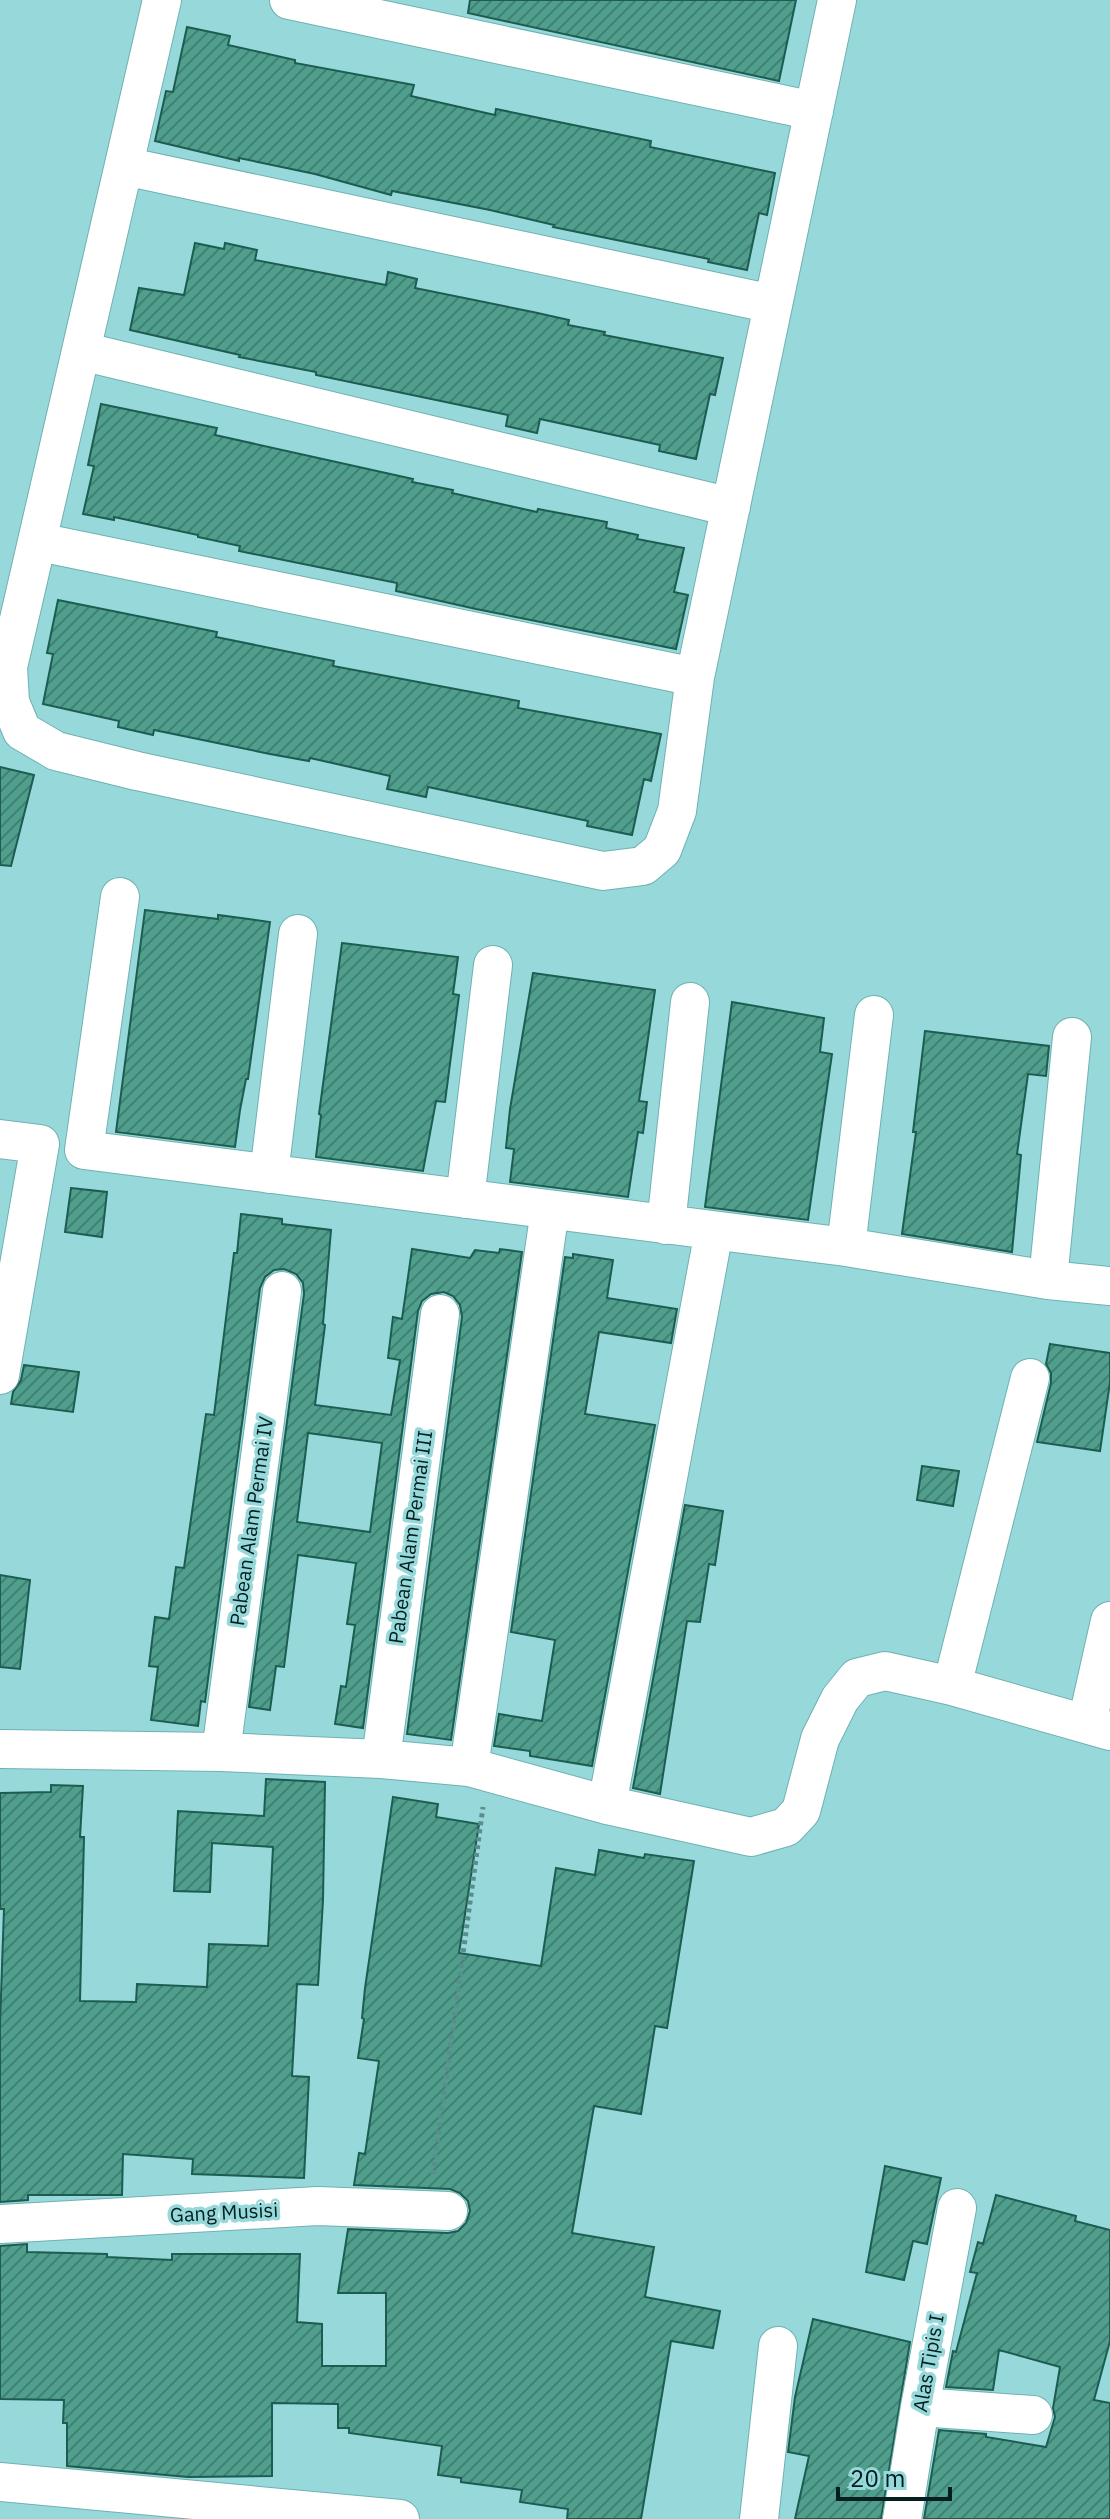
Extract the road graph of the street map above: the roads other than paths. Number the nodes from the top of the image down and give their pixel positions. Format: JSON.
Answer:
{"nodes":[{"id":1,"x":162,"y":0,"type":"edge"},
{"id":2,"x":289,"y":0,"type":"edge"},
{"id":3,"x":837,"y":0,"type":"edge"},
{"id":4,"x":814,"y":111,"type":"junction"},
{"id":5,"x":124,"y":166,"type":"junction"},
{"id":6,"x":773,"y":304,"type":"junction"},
{"id":7,"x":81,"y":351,"type":"junction"},
{"id":8,"x":731,"y":507,"type":"junction"},
{"id":9,"x":39,"y":542,"type":"junction"},
{"id":10,"x":695,"y":677,"type":"junction"},
{"id":11,"x":120,"y":897,"type":"dead end"},
{"id":12,"x":298,"y":934,"type":"dead end"},
{"id":13,"x":493,"y":965,"type":"dead end"},
{"id":14,"x":690,"y":1002,"type":"dead end"},
{"id":15,"x":874,"y":1015,"type":"dead end"},
{"id":16,"x":1072,"y":1037,"type":"dead end"},
{"id":17,"x":0,"y":1139,"type":"edge"},
{"id":18,"x":269,"y":1174,"type":"junction"},
{"id":19,"x":465,"y":1199,"type":"junction"},
{"id":20,"x":550,"y":1210,"type":"junction"},
{"id":21,"x":666,"y":1225,"type":"junction"},
{"id":22,"x":714,"y":1231,"type":"junction"},
{"id":23,"x":846,"y":1247,"type":"junction"},
{"id":24,"x":1048,"y":1280,"type":"junction"},
{"id":25,"x":1110,"y":1286,"type":"edge"},
{"id":26,"x":282,"y":1291,"type":"dead end"},
{"id":27,"x":440,"y":1314,"type":"dead end"},
{"id":28,"x":0,"y":1375,"type":"edge"},
{"id":29,"x":1030,"y":1378,"type":"dead end"},
{"id":30,"x":1110,"y":1621,"type":"edge"},
{"id":31,"x":952,"y":1686,"type":"junction"},
{"id":32,"x":1099,"y":1727,"type":"edge"},
{"id":33,"x":0,"y":1749,"type":"edge"},
{"id":34,"x":221,"y":1752,"type":"junction"},
{"id":35,"x":381,"y":1759,"type":"junction"},
{"id":36,"x":478,"y":1768,"type":"junction"},
{"id":37,"x":607,"y":1805,"type":"junction"},
{"id":38,"x":957,"y":2208,"type":"dead end"},
{"id":39,"x":438,"y":2210,"type":"road end"},
{"id":40,"x":0,"y":2224,"type":"edge"},
{"id":41,"x":778,"y":2346,"type":"dead end"},
{"id":42,"x":920,"y":2407,"type":"junction"},
{"id":43,"x":1033,"y":2415,"type":"dead end"},
{"id":44,"x":0,"y":2482,"type":"edge"},
{"id":45,"x":317,"y":2515,"type":"edge"},
{"id":46,"x":400,"y":2519,"type":"edge"},
{"id":47,"x":759,"y":2519,"type":"edge"},
{"id":48,"x":902,"y":2519,"type":"edge"}],
"edges":[{"from":1,"to":5,"type":"street"},
{"from":2,"to":4,"type":"street"},
{"from":3,"to":4,"type":"street"},
{"from":4,"to":6,"type":"street"},
{"from":5,"to":6,"type":"street"},
{"from":5,"to":7,"type":"street"},
{"from":6,"to":8,"type":"street"},
{"from":7,"to":8,"type":"street"},
{"from":7,"to":9,"type":"street"},
{"from":8,"to":10,"type":"street"},
{"from":9,"to":10,"type":"street"},
{"from":9,"to":10,"type":"street"},
{"from":11,"to":18,"type":"street"},
{"from":12,"to":18,"type":"street"},
{"from":13,"to":19,"type":"street"},
{"from":14,"to":21,"type":"street"},
{"from":15,"to":23,"type":"street"},
{"from":16,"to":24,"type":"street"},
{"from":17,"to":28,"type":"street"},
{"from":18,"to":19,"type":"street"},
{"from":19,"to":20,"type":"street"},
{"from":20,"to":21,"type":"street"},
{"from":20,"to":36,"type":"street"},
{"from":21,"to":22,"type":"street"},
{"from":22,"to":23,"type":"street"},
{"from":22,"to":37,"type":"street"},
{"from":23,"to":24,"type":"street"},
{"from":24,"to":25,"type":"street"},
{"from":26,"to":34,"type":"street","name":"Pabean Alam Permai IV"},
{"from":27,"to":35,"type":"street","name":"Pabean Alam Permai III"},
{"from":29,"to":31,"type":"street"},
{"from":30,"to":32,"type":"street"},
{"from":31,"to":32,"type":"street"},
{"from":31,"to":37,"type":"street"},
{"from":33,"to":34,"type":"street"},
{"from":34,"to":35,"type":"street"},
{"from":35,"to":36,"type":"street"},
{"from":36,"to":37,"type":"street"},
{"from":38,"to":42,"type":"street","name":"Alas Tipis I"},
{"from":39,"to":40,"type":"street","name":"Gang Musisi"},
{"from":41,"to":47,"type":"street"},
{"from":42,"to":43,"type":"street"},
{"from":42,"to":48,"type":"street","name":"Alas Tipis I"},
{"from":44,"to":45,"type":"street"},
{"from":45,"to":46,"type":"street"}]}
